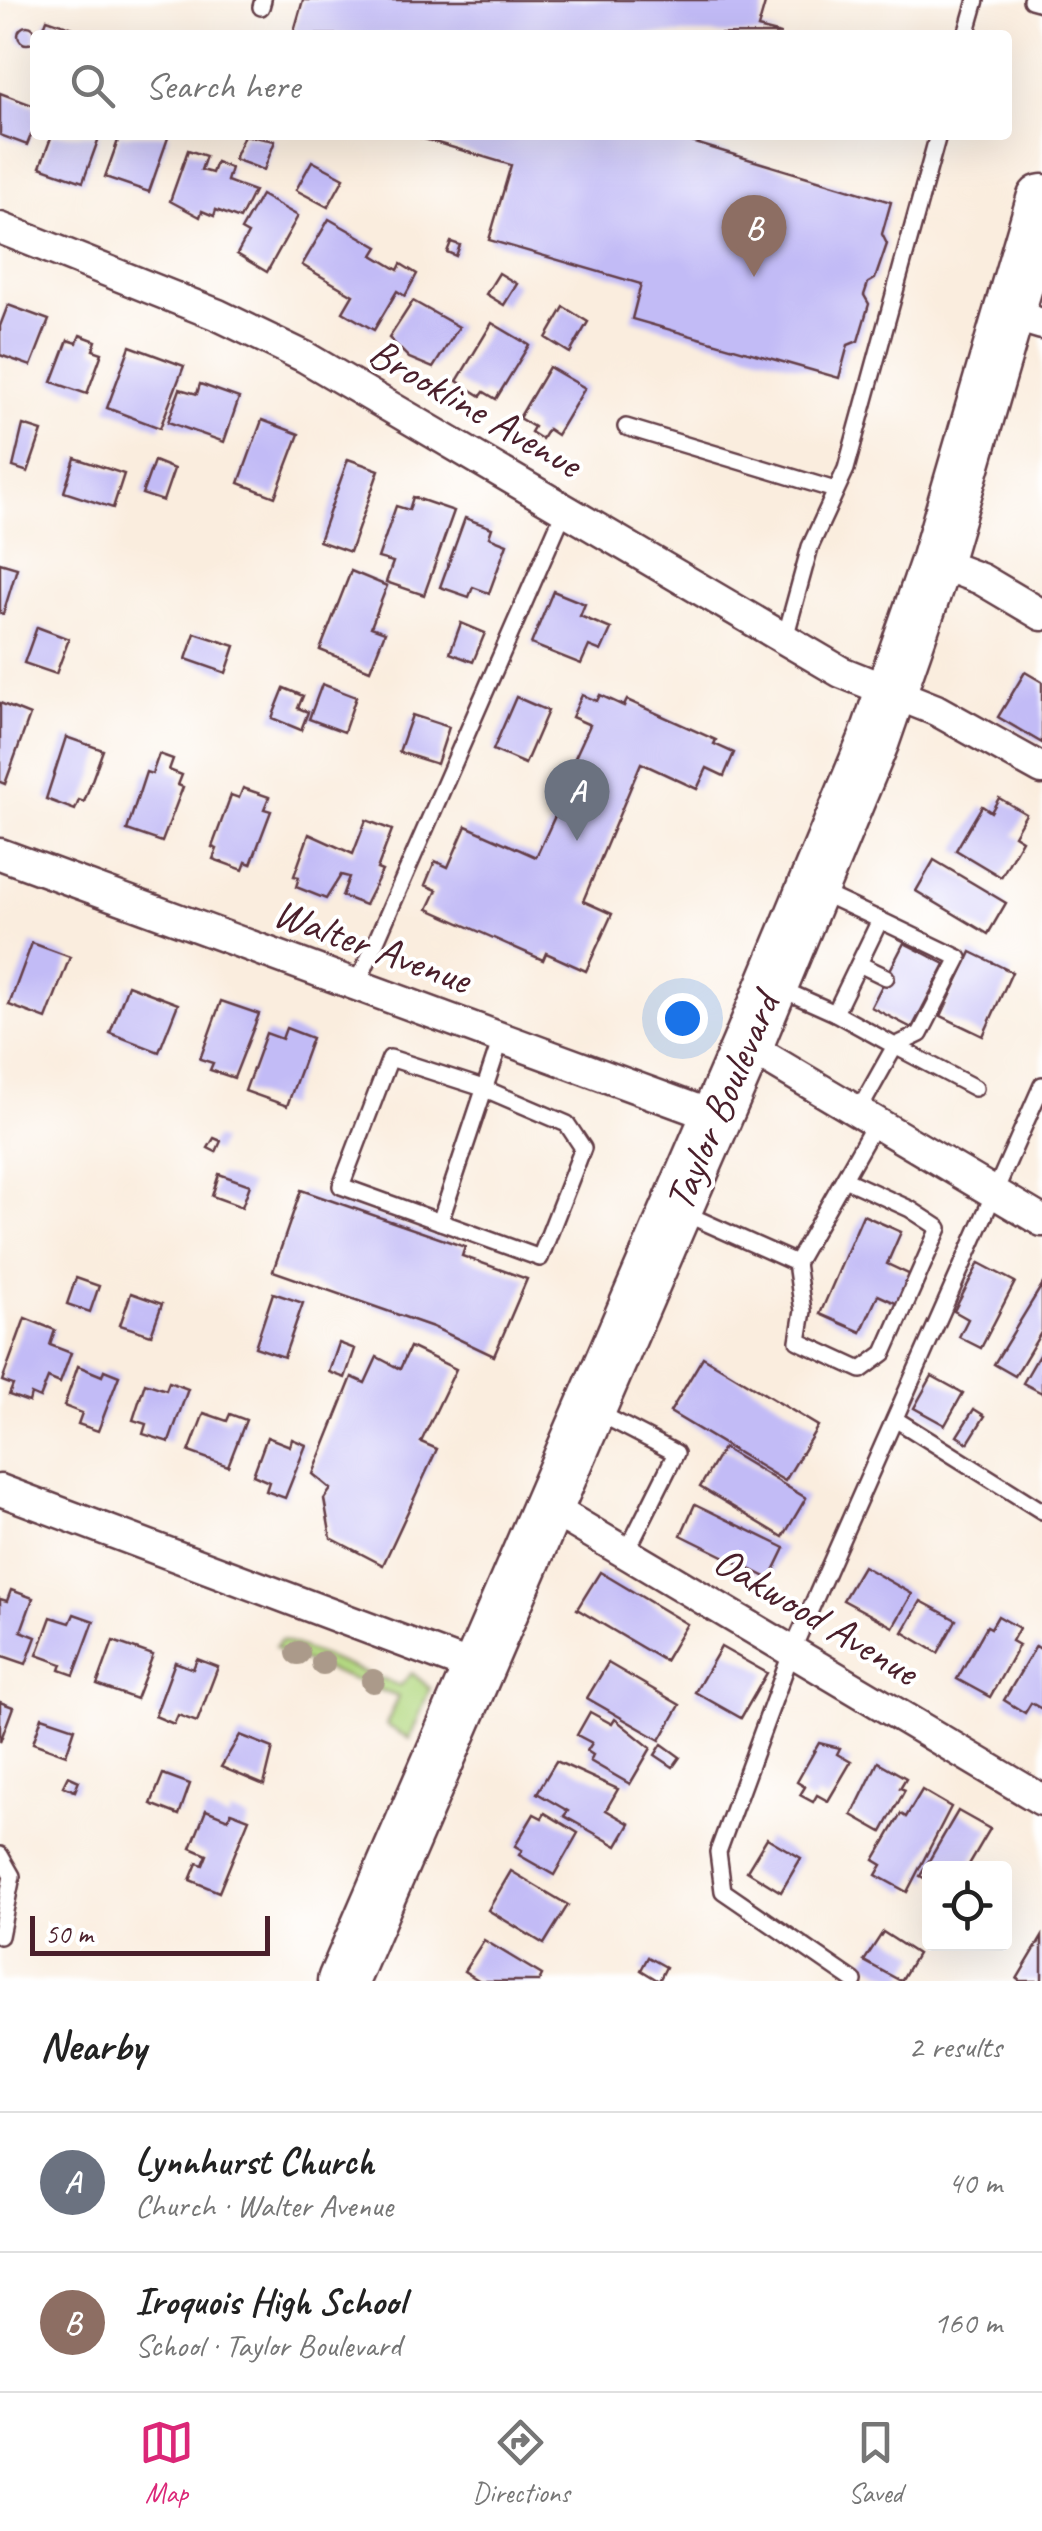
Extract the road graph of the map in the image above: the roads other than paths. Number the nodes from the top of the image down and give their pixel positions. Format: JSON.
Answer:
{"nodes":[{"id":1,"x":976,"y":0,"type":"edge"},
{"id":2,"x":1031,"y":0,"type":"edge"},
{"id":3,"x":1042,"y":2,"type":"edge"},
{"id":4,"x":967,"y":30,"type":"edge"},
{"id":5,"x":937,"y":140,"type":"edge"},
{"id":6,"x":1042,"y":200,"type":"edge"},
{"id":7,"x":0,"y":228,"type":"edge"},
{"id":8,"x":1026,"y":319,"type":"edge"},
{"id":9,"x":626,"y":427,"type":"dead end"},
{"id":10,"x":835,"y":490,"type":"junction"},
{"id":11,"x":565,"y":509,"type":"junction"},
{"id":12,"x":936,"y":562,"type":"junction"},
{"id":13,"x":1042,"y":615,"type":"edge"},
{"id":14,"x":785,"y":638,"type":"junction"},
{"id":15,"x":891,"y":692,"type":"junction"},
{"id":16,"x":1042,"y":769,"type":"edge"},
{"id":17,"x":0,"y":854,"type":"edge"},
{"id":18,"x":812,"y":889,"type":"junction"},
{"id":19,"x":880,"y":920,"type":"junction"},
{"id":20,"x":859,"y":964,"type":"junction"},
{"id":21,"x":886,"y":977,"type":"dead end"},
{"id":22,"x":772,"y":985,"type":"junction"},
{"id":23,"x":357,"y":986,"type":"junction"},
{"id":24,"x":835,"y":1013,"type":"junction"},
{"id":25,"x":502,"y":1039,"type":"junction"},
{"id":26,"x":747,"y":1046,"type":"junction"},
{"id":27,"x":895,"y":1046,"type":"junction"},
{"id":28,"x":1042,"y":1085,"type":"edge"},
{"id":29,"x":484,"y":1088,"type":"junction"},
{"id":30,"x":975,"y":1088,"type":"dead end"},
{"id":31,"x":716,"y":1117,"type":"junction"},
{"id":32,"x":867,"y":1117,"type":"junction"},
{"id":33,"x":844,"y":1178,"type":"junction"},
{"id":34,"x":995,"y":1194,"type":"junction"},
{"id":35,"x":676,"y":1209,"type":"junction"},
{"id":36,"x":440,"y":1222,"type":"junction"},
{"id":37,"x":1042,"y":1222,"type":"edge"},
{"id":38,"x":796,"y":1263,"type":"junction"},
{"id":39,"x":590,"y":1408,"type":"junction"},
{"id":40,"x":895,"y":1419,"type":"junction"},
{"id":41,"x":0,"y":1490,"type":"edge"},
{"id":42,"x":547,"y":1506,"type":"junction"},
{"id":43,"x":1042,"y":1510,"type":"edge"},
{"id":44,"x":626,"y":1553,"type":"junction"},
{"id":45,"x":792,"y":1651,"type":"junction"},
{"id":46,"x":477,"y":1669,"type":"junction"},
{"id":47,"x":1042,"y":1800,"type":"edge"},
{"id":48,"x":0,"y":1856,"type":"edge"},
{"id":49,"x":0,"y":1936,"type":"edge"},
{"id":50,"x":343,"y":1981,"type":"edge"},
{"id":51,"x":854,"y":1981,"type":"edge"}],
"edges":[{"from":1,"to":4,"type":"lane"},
{"from":2,"to":3,"type":"lane"},
{"from":5,"to":10,"type":"lane"},
{"from":6,"to":8,"type":"main road","name":"Taylor Boulevard"},
{"from":7,"to":11,"type":"street","name":"Brookline Avenue"},
{"from":8,"to":12,"type":"main road","name":"Taylor Boulevard"},
{"from":9,"to":10,"type":"lane"},
{"from":10,"to":14,"type":"lane"},
{"from":11,"to":14,"type":"street","name":"Brookline Avenue"},
{"from":11,"to":23,"type":"lane"},
{"from":12,"to":13,"type":"street"},
{"from":12,"to":15,"type":"main road","name":"Taylor Boulevard"},
{"from":14,"to":15,"type":"street","name":"Brookline Avenue"},
{"from":15,"to":16,"type":"street","name":"Brookline Avenue"},
{"from":15,"to":18,"type":"main road","name":"Taylor Boulevard"},
{"from":17,"to":23,"type":"street","name":"Walter Avenue"},
{"from":18,"to":19,"type":"lane"},
{"from":18,"to":22,"type":"main road","name":"Taylor Boulevard"},
{"from":19,"to":20,"type":"lane"},
{"from":19,"to":27,"type":"lane"},
{"from":20,"to":21,"type":"lane"},
{"from":20,"to":24,"type":"lane"},
{"from":22,"to":24,"type":"lane"},
{"from":22,"to":26,"type":"main road","name":"Taylor Boulevard"},
{"from":23,"to":25,"type":"street","name":"Walter Avenue"},
{"from":24,"to":27,"type":"lane"},
{"from":25,"to":29,"type":"lane"},
{"from":25,"to":31,"type":"street","name":"Walter Avenue"},
{"from":26,"to":31,"type":"main road","name":"Taylor Boulevard"},
{"from":26,"to":32,"type":"street"},
{"from":27,"to":30,"type":"lane"},
{"from":27,"to":32,"type":"lane"},
{"from":28,"to":34,"type":"lane"},
{"from":29,"to":36,"type":"lane"},
{"from":29,"to":36,"type":"lane"},
{"from":29,"to":36,"type":"lane"},
{"from":31,"to":35,"type":"main road","name":"Taylor Boulevard"},
{"from":32,"to":33,"type":"lane"},
{"from":32,"to":34,"type":"street"},
{"from":33,"to":38,"type":"lane"},
{"from":33,"to":38,"type":"lane"},
{"from":34,"to":37,"type":"street"},
{"from":34,"to":40,"type":"lane"},
{"from":35,"to":38,"type":"lane"},
{"from":35,"to":39,"type":"main road","name":"Taylor Boulevard"},
{"from":39,"to":42,"type":"main road","name":"Taylor Boulevard"},
{"from":39,"to":44,"type":"lane"},
{"from":40,"to":43,"type":"lane"},
{"from":40,"to":45,"type":"lane"},
{"from":41,"to":46,"type":"street"},
{"from":42,"to":44,"type":"street","name":"Oakwood Avenue"},
{"from":42,"to":46,"type":"main road","name":"Taylor Boulevard"},
{"from":44,"to":45,"type":"street","name":"Oakwood Avenue"},
{"from":45,"to":47,"type":"street","name":"Oakwood Avenue"},
{"from":45,"to":51,"type":"lane"},
{"from":46,"to":50,"type":"main road","name":"Taylor Boulevard"},
{"from":48,"to":49,"type":"lane"}]}
